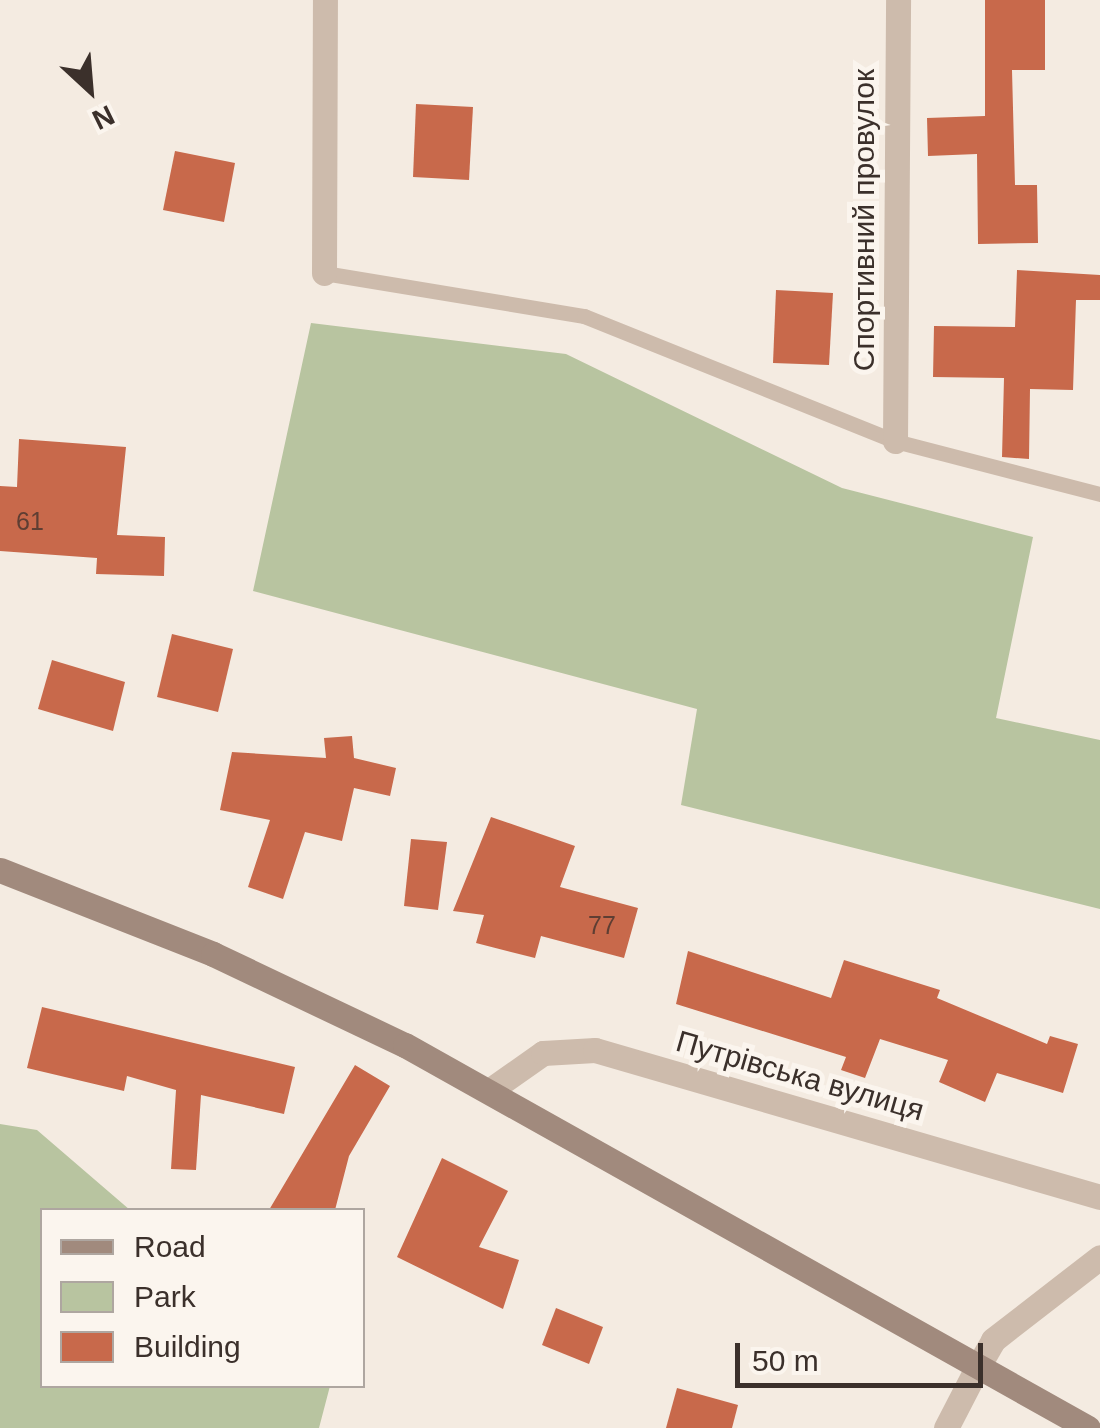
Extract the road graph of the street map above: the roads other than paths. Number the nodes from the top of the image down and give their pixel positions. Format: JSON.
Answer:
{"nodes":[{"id":1,"x":325,"y":0,"type":"edge"},
{"id":2,"x":898,"y":0,"type":"edge"},
{"id":3,"x":324,"y":273,"type":"joint"},
{"id":4,"x":896,"y":441,"type":"junction"},
{"id":5,"x":1100,"y":494,"type":"edge"},
{"id":6,"x":0,"y":870,"type":"edge"},
{"id":7,"x":489,"y":1091,"type":"junction"},
{"id":8,"x":1100,"y":1197,"type":"edge"},
{"id":9,"x":1100,"y":1257,"type":"edge"},
{"id":10,"x":976,"y":1370,"type":"junction"},
{"id":11,"x":946,"y":1428,"type":"edge"},
{"id":12,"x":1088,"y":1428,"type":"edge"}],
"edges":[{"from":1,"to":3,"type":"street"},
{"from":2,"to":4,"type":"street","name":"Спортивний провулок"},
{"from":3,"to":4,"type":"lane"},
{"from":4,"to":5,"type":"lane"},
{"from":6,"to":7,"type":"main road"},
{"from":7,"to":8,"type":"street","name":"Путрівська вулиця"},
{"from":7,"to":10,"type":"main road"},
{"from":9,"to":10,"type":"street"},
{"from":10,"to":11,"type":"street"},
{"from":10,"to":12,"type":"main road"}]}
